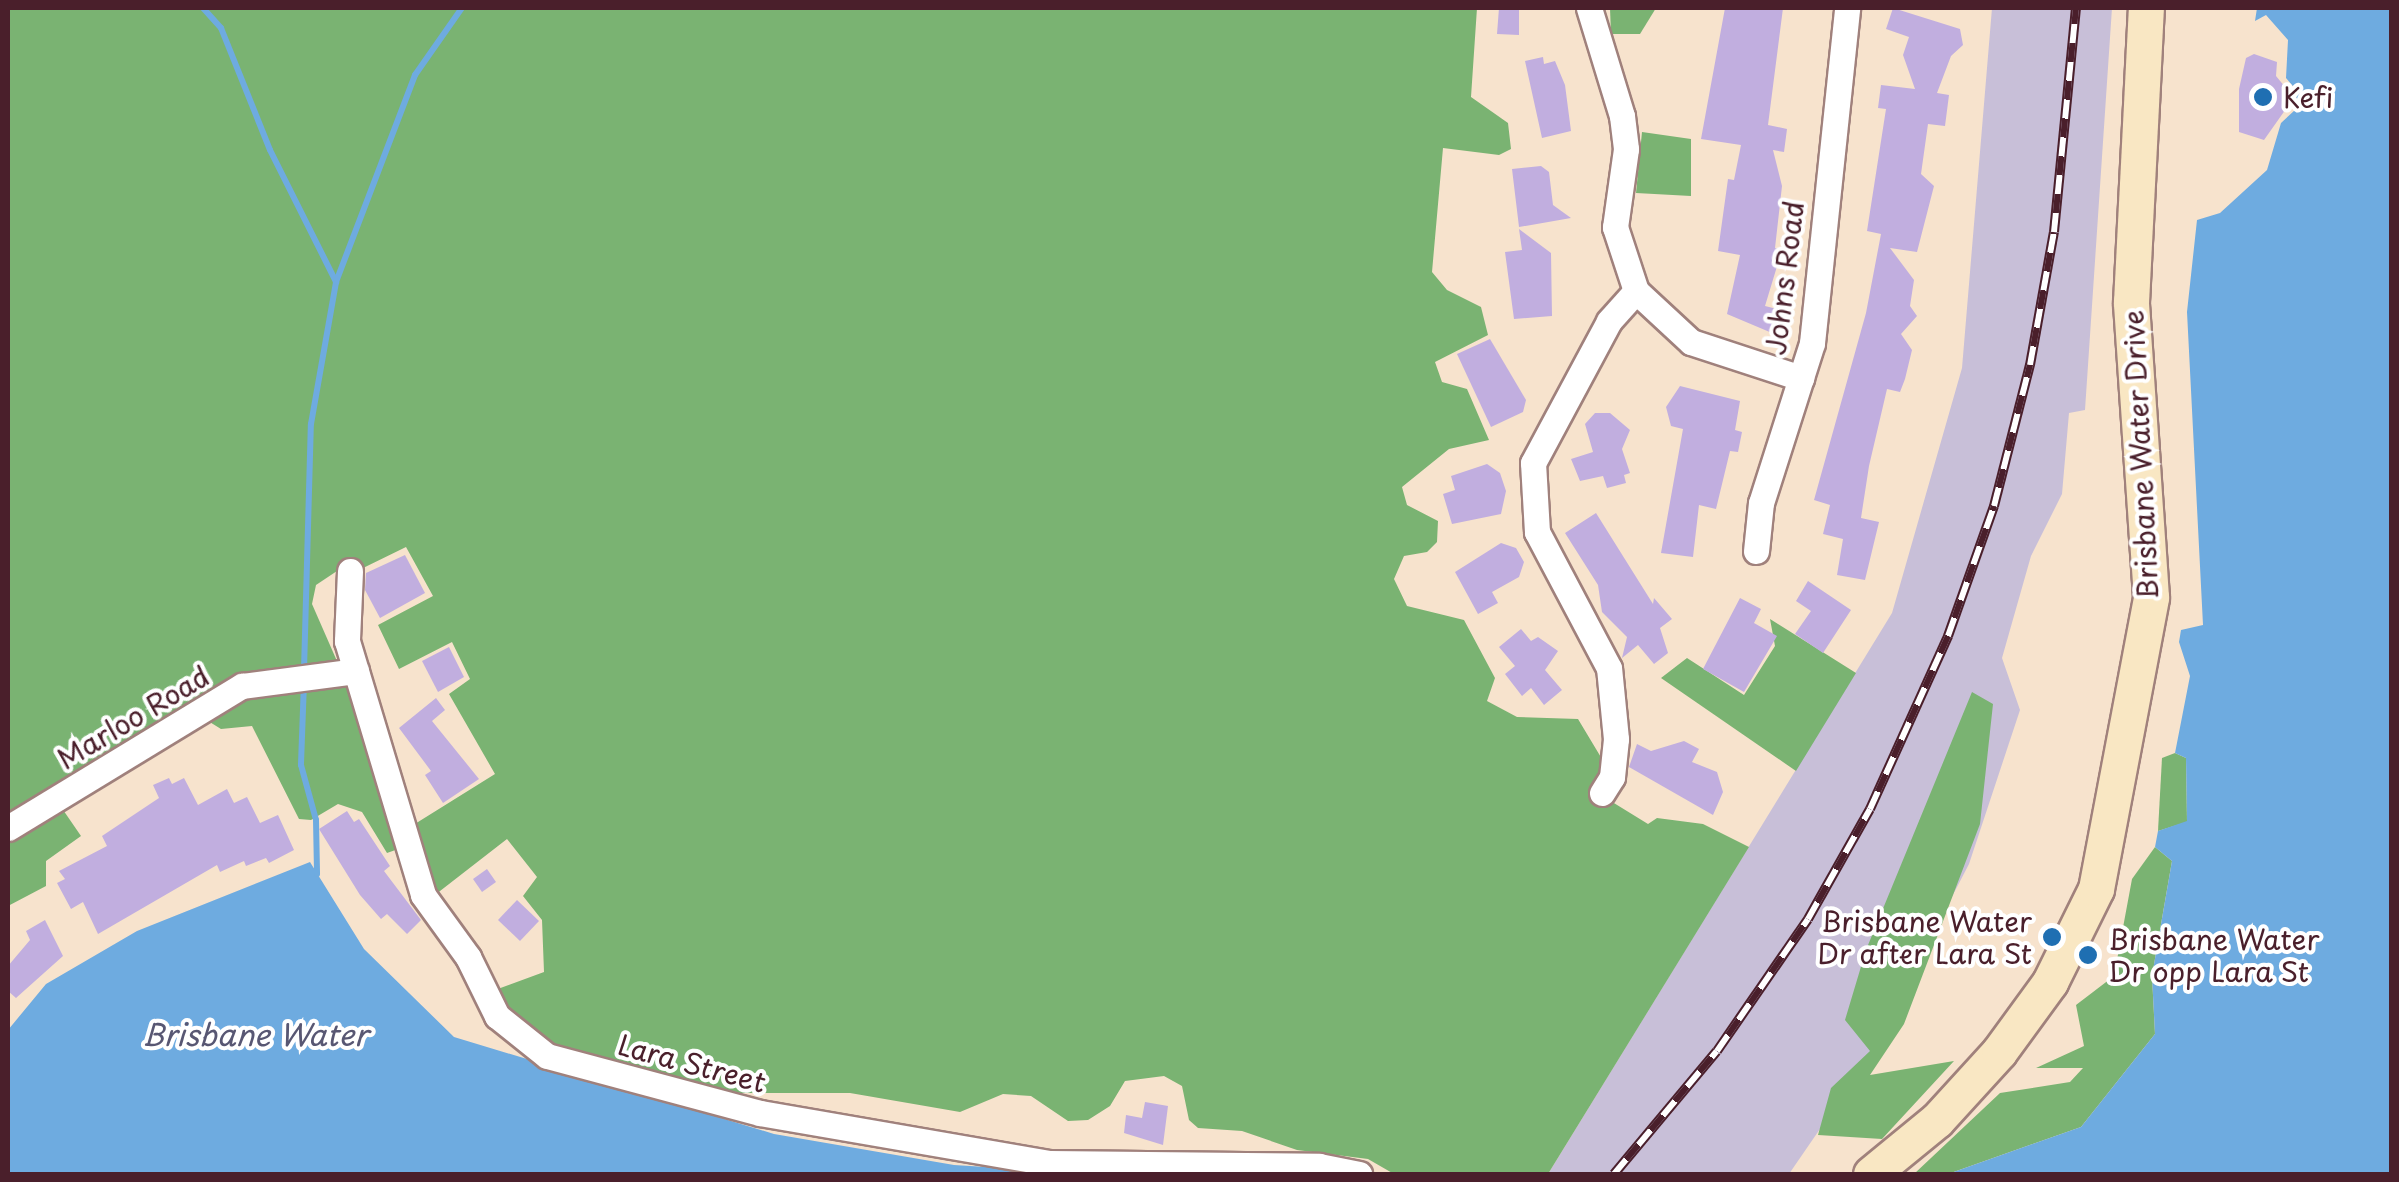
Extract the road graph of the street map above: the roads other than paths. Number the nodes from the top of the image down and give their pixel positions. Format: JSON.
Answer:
{"nodes":[{"id":1,"x":1589,"y":8,"type":"edge"},
{"id":2,"x":1846,"y":8,"type":"edge"},
{"id":3,"x":2146,"y":8,"type":"edge"},
{"id":4,"x":1636,"y":292,"type":"junction"},
{"id":5,"x":1801,"y":378,"type":"junction"},
{"id":6,"x":1756,"y":551,"type":"dead end"},
{"id":7,"x":350,"y":571,"type":"dead end"},
{"id":8,"x":356,"y":671,"type":"junction"},
{"id":9,"x":1602,"y":793,"type":"dead end"},
{"id":10,"x":8,"y":828,"type":"edge"},
{"id":11,"x":1359,"y":1174,"type":"edge"},
{"id":12,"x":1871,"y":1174,"type":"edge"}],
"edges":[{"from":1,"to":4,"type":"street"},
{"from":2,"to":5,"type":"street","name":"Johns Road"},
{"from":3,"to":12,"type":"main road","name":"Brisbane Water Drive"},
{"from":4,"to":5,"type":"street"},
{"from":4,"to":9,"type":"street"},
{"from":5,"to":6,"type":"street","name":"Johns Road"},
{"from":7,"to":8,"type":"street","name":"Lara Street"},
{"from":8,"to":10,"type":"street","name":"Marloo Road"},
{"from":8,"to":11,"type":"street","name":"Lara Street"}]}
